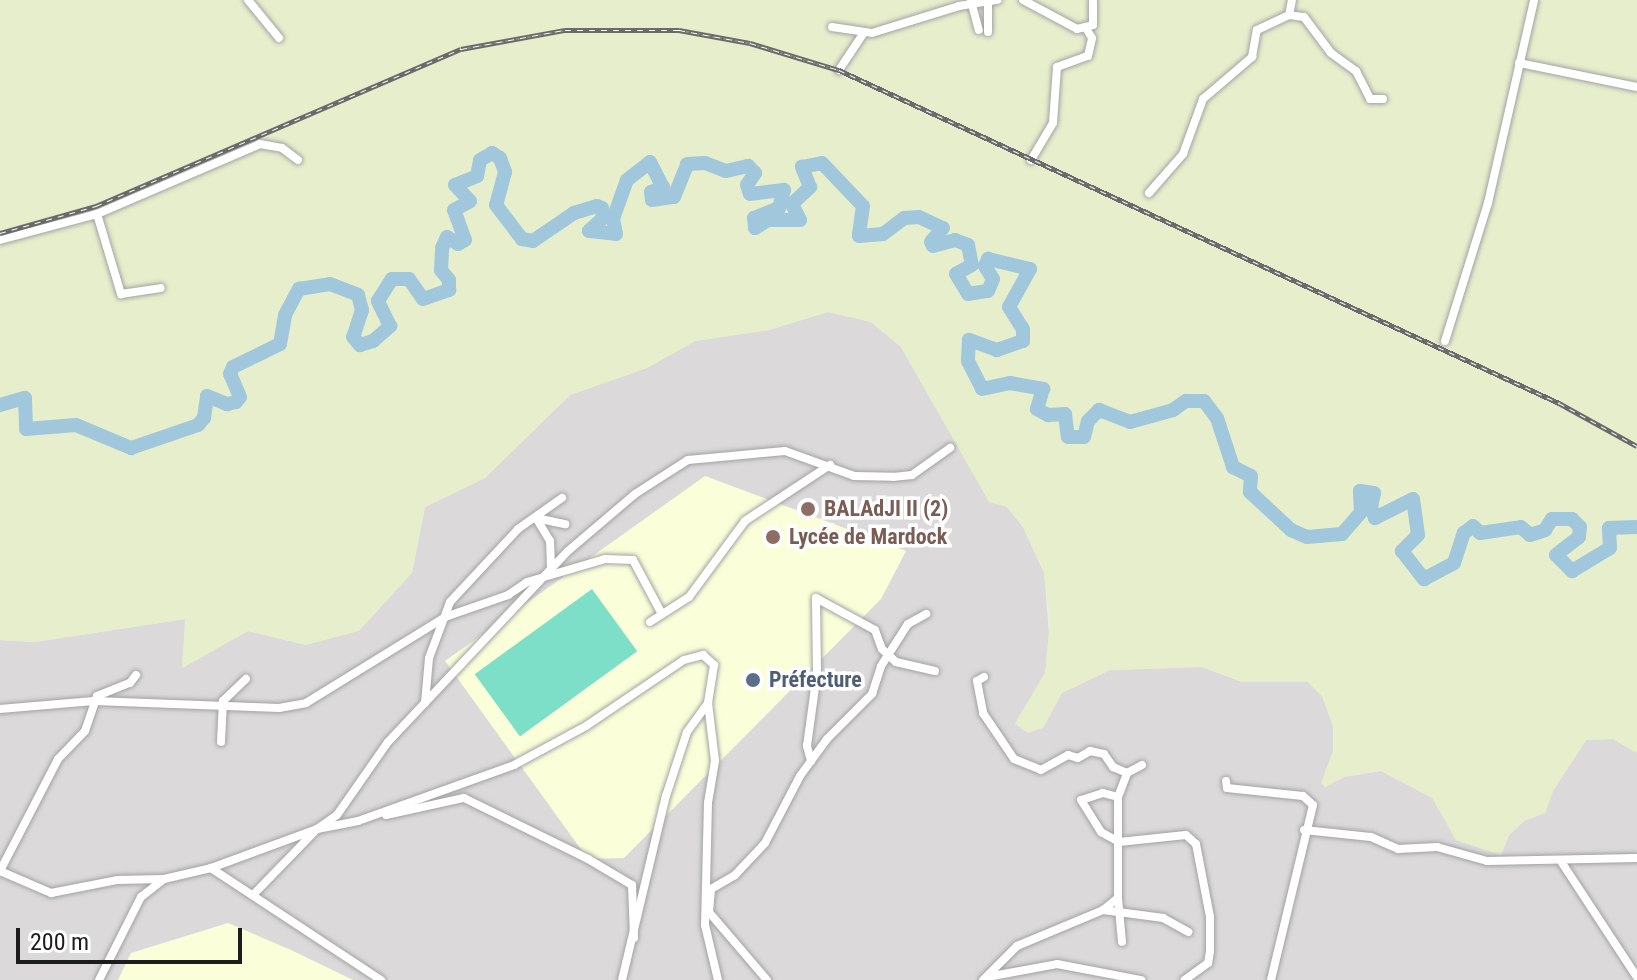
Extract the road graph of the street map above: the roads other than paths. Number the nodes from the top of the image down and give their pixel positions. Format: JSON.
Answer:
{"nodes":[{"id":1,"x":248,"y":0,"type":"edge"},
{"id":2,"x":1023,"y":0,"type":"edge"},
{"id":3,"x":1093,"y":0,"type":"edge"},
{"id":4,"x":1292,"y":0,"type":"edge"},
{"id":5,"x":1534,"y":0,"type":"edge"},
{"id":6,"x":993,"y":1,"type":"edge"},
{"id":7,"x":971,"y":2,"type":"edge"},
{"id":8,"x":1289,"y":15,"type":"junction"},
{"id":9,"x":832,"y":27,"type":"dead end"},
{"id":10,"x":1086,"y":28,"type":"junction"},
{"id":11,"x":863,"y":34,"type":"junction"},
{"id":12,"x":279,"y":38,"type":"dead end"},
{"id":13,"x":1519,"y":63,"type":"junction"},
{"id":14,"x":839,"y":70,"type":"dead end"},
{"id":15,"x":1637,"y":87,"type":"edge"},
{"id":16,"x":1383,"y":99,"type":"dead end"},
{"id":17,"x":298,"y":160,"type":"dead end"},
{"id":18,"x":1031,"y":160,"type":"dead end"},
{"id":19,"x":1149,"y":193,"type":"dead end"},
{"id":20,"x":97,"y":214,"type":"junction"},
{"id":21,"x":0,"y":240,"type":"edge"},
{"id":22,"x":161,"y":288,"type":"dead end"},
{"id":23,"x":1445,"y":341,"type":"dead end"},
{"id":24,"x":950,"y":448,"type":"dead end"},
{"id":25,"x":830,"y":465,"type":"junction"},
{"id":26,"x":562,"y":498,"type":"dead end"},
{"id":27,"x":536,"y":518,"type":"junction"},
{"id":28,"x":565,"y":524,"type":"dead end"},
{"id":29,"x":551,"y":569,"type":"junction"},
{"id":30,"x":541,"y":581,"type":"junction"},
{"id":31,"x":662,"y":614,"type":"junction"},
{"id":32,"x":926,"y":614,"type":"dead end"},
{"id":33,"x":445,"y":617,"type":"junction"},
{"id":34,"x":650,"y":622,"type":"dead end"},
{"id":35,"x":888,"y":656,"type":"junction"},
{"id":36,"x":935,"y":671,"type":"dead end"},
{"id":37,"x":136,"y":675,"type":"dead end"},
{"id":38,"x":984,"y":677,"type":"dead end"},
{"id":39,"x":246,"y":679,"type":"dead end"},
{"id":40,"x":94,"y":701,"type":"junction"},
{"id":41,"x":708,"y":703,"type":"junction"},
{"id":42,"x":425,"y":704,"type":"junction"},
{"id":43,"x":224,"y":707,"type":"junction"},
{"id":44,"x":0,"y":709,"type":"edge"},
{"id":45,"x":221,"y":742,"type":"dead end"},
{"id":46,"x":811,"y":761,"type":"junction"},
{"id":47,"x":1142,"y":765,"type":"dead end"},
{"id":48,"x":1127,"y":773,"type":"junction"},
{"id":49,"x":1226,"y":781,"type":"dead end"},
{"id":50,"x":1118,"y":797,"type":"junction"},
{"id":51,"x":358,"y":821,"type":"junction"},
{"id":52,"x":317,"y":829,"type":"junction"},
{"id":53,"x":1304,"y":830,"type":"junction"},
{"id":54,"x":1119,"y":842,"type":"junction"},
{"id":55,"x":1637,"y":858,"type":"edge"},
{"id":56,"x":1562,"y":863,"type":"junction"},
{"id":57,"x":211,"y":868,"type":"junction"},
{"id":58,"x":0,"y":871,"type":"edge"},
{"id":59,"x":164,"y":879,"type":"junction"},
{"id":60,"x":253,"y":895,"type":"junction"},
{"id":61,"x":1118,"y":898,"type":"junction"},
{"id":62,"x":1103,"y":910,"type":"junction"},
{"id":63,"x":1119,"y":914,"type":"junction"},
{"id":64,"x":1188,"y":932,"type":"dead end"},
{"id":65,"x":634,"y":938,"type":"junction"},
{"id":66,"x":1122,"y":942,"type":"dead end"},
{"id":67,"x":1636,"y":977,"type":"edge"},
{"id":68,"x":984,"y":978,"type":"edge"},
{"id":69,"x":99,"y":980,"type":"edge"},
{"id":70,"x":381,"y":980,"type":"edge"},
{"id":71,"x":622,"y":980,"type":"edge"},
{"id":72,"x":718,"y":980,"type":"edge"},
{"id":73,"x":767,"y":980,"type":"edge"},
{"id":74,"x":1141,"y":980,"type":"edge"},
{"id":75,"x":1185,"y":980,"type":"edge"},
{"id":76,"x":1271,"y":980,"type":"edge"}],
"edges":[{"from":1,"to":12,"type":"street"},
{"from":2,"to":10,"type":"street"},
{"from":3,"to":10,"type":"street"},
{"from":4,"to":8,"type":"street"},
{"from":5,"to":13,"type":"street"},
{"from":6,"to":7,"type":"street"},
{"from":6,"to":7,"type":"street"},
{"from":7,"to":11,"type":"street"},
{"from":8,"to":16,"type":"street"},
{"from":8,"to":19,"type":"street"},
{"from":9,"to":11,"type":"street"},
{"from":10,"to":18,"type":"street"},
{"from":11,"to":14,"type":"street"},
{"from":13,"to":15,"type":"street"},
{"from":13,"to":23,"type":"street"},
{"from":17,"to":20,"type":"street"},
{"from":20,"to":21,"type":"street"},
{"from":20,"to":22,"type":"street"},
{"from":24,"to":25,"type":"street"},
{"from":25,"to":29,"type":"street"},
{"from":25,"to":31,"type":"street"},
{"from":26,"to":27,"type":"street"},
{"from":27,"to":28,"type":"street"},
{"from":27,"to":29,"type":"street"},
{"from":27,"to":33,"type":"street"},
{"from":29,"to":30,"type":"street"},
{"from":30,"to":31,"type":"street"},
{"from":30,"to":33,"type":"street"},
{"from":30,"to":42,"type":"street"},
{"from":31,"to":34,"type":"street"},
{"from":32,"to":35,"type":"street"},
{"from":33,"to":42,"type":"street"},
{"from":33,"to":43,"type":"street"},
{"from":35,"to":36,"type":"street"},
{"from":35,"to":46,"type":"street"},
{"from":35,"to":46,"type":"street"},
{"from":37,"to":40,"type":"street"},
{"from":38,"to":48,"type":"street"},
{"from":39,"to":43,"type":"street"},
{"from":40,"to":43,"type":"street"},
{"from":40,"to":44,"type":"street"},
{"from":40,"to":58,"type":"street"},
{"from":41,"to":51,"type":"street"},
{"from":41,"to":65,"type":"street"},
{"from":41,"to":72,"type":"street"},
{"from":42,"to":52,"type":"street"},
{"from":43,"to":45,"type":"street"},
{"from":46,"to":73,"type":"street"},
{"from":47,"to":48,"type":"street"},
{"from":48,"to":50,"type":"street"},
{"from":49,"to":53,"type":"street"},
{"from":50,"to":54,"type":"street"},
{"from":50,"to":54,"type":"street"},
{"from":51,"to":52,"type":"street"},
{"from":51,"to":65,"type":"street"},
{"from":52,"to":57,"type":"street"},
{"from":52,"to":60,"type":"street"},
{"from":53,"to":56,"type":"street"},
{"from":53,"to":76,"type":"street"},
{"from":54,"to":61,"type":"street"},
{"from":54,"to":75,"type":"street"},
{"from":55,"to":56,"type":"street"},
{"from":56,"to":67,"type":"street"},
{"from":57,"to":59,"type":"street"},
{"from":57,"to":60,"type":"street"},
{"from":58,"to":59,"type":"street"},
{"from":59,"to":69,"type":"street"},
{"from":60,"to":70,"type":"street"},
{"from":61,"to":62,"type":"street"},
{"from":61,"to":63,"type":"street"},
{"from":62,"to":63,"type":"street"},
{"from":62,"to":68,"type":"street"},
{"from":63,"to":64,"type":"street"},
{"from":63,"to":66,"type":"street"},
{"from":65,"to":71,"type":"street"},
{"from":68,"to":74,"type":"street"}]}
